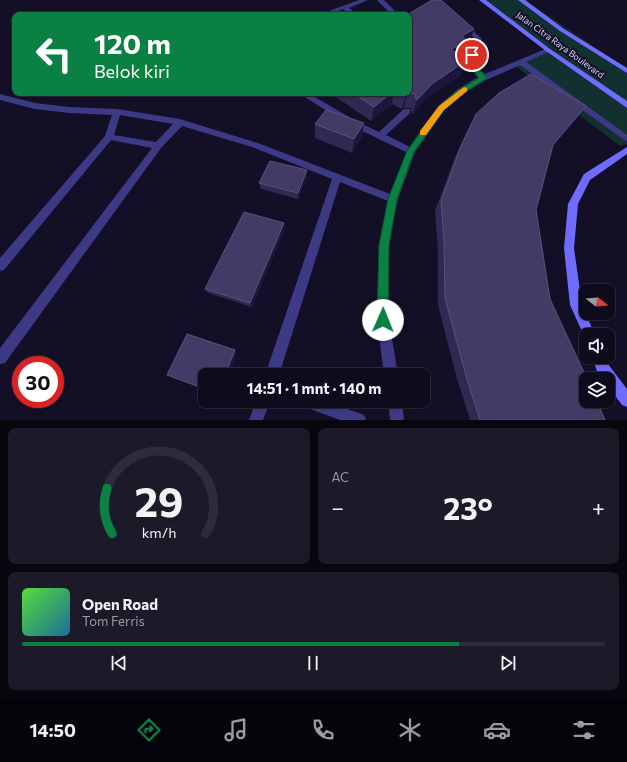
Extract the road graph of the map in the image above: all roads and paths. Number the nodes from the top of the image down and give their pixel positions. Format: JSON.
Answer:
{"nodes":[{"id":1,"x":365,"y":0,"type":"edge"},
{"id":2,"x":380,"y":0,"type":"edge"},
{"id":3,"x":482,"y":0,"type":"edge"},
{"id":4,"x":521,"y":0,"type":"edge"},
{"id":5,"x":344,"y":7,"type":"junction"},
{"id":6,"x":330,"y":12,"type":"edge"},
{"id":7,"x":351,"y":12,"type":"edge"},
{"id":8,"x":393,"y":12,"type":"edge"},
{"id":9,"x":458,"y":18,"type":"edge"},
{"id":10,"x":548,"y":50,"type":"junction"},
{"id":11,"x":520,"y":61,"type":"junction"},
{"id":12,"x":627,"y":71,"type":"edge"},
{"id":13,"x":483,"y":78,"type":"junction"},
{"id":14,"x":307,"y":96,"type":"edge"},
{"id":15,"x":0,"y":97,"type":"edge"},
{"id":16,"x":627,"y":105,"type":"edge"},
{"id":17,"x":407,"y":111,"type":"edge"},
{"id":18,"x":117,"y":112,"type":"junction"},
{"id":19,"x":180,"y":122,"type":"junction"},
{"id":20,"x":381,"y":135,"type":"junction"},
{"id":21,"x":109,"y":137,"type":"junction"},
{"id":22,"x":627,"y":139,"type":"edge"},
{"id":23,"x":158,"y":146,"type":"junction"},
{"id":24,"x":627,"y":150,"type":"edge"},
{"id":25,"x":411,"y":151,"type":"junction"},
{"id":26,"x":337,"y":177,"type":"junction"},
{"id":27,"x":393,"y":199,"type":"junction"},
{"id":28,"x":0,"y":266,"type":"edge"},
{"id":29,"x":585,"y":328,"type":"edge"},
{"id":30,"x":0,"y":358,"type":"edge"},
{"id":31,"x":601,"y":364,"type":"edge"},
{"id":32,"x":274,"y":368,"type":"edge"},
{"id":33,"x":390,"y":368,"type":"edge"},
{"id":34,"x":627,"y":400,"type":"edge"},
{"id":35,"x":260,"y":408,"type":"edge"},
{"id":36,"x":326,"y":408,"type":"edge"},
{"id":37,"x":395,"y":408,"type":"edge"},
{"id":38,"x":256,"y":420,"type":"edge"},
{"id":39,"x":359,"y":420,"type":"edge"},
{"id":40,"x":397,"y":420,"type":"edge"}],
"edges":[{"from":1,"to":5,"type":"street"},
{"from":2,"to":8,"type":"street"},
{"from":3,"to":10,"type":"main road","name":"Jalan Citra Raya Boulevard"},
{"from":4,"to":12,"type":"main road","name":"Jalan Citra Raya Boulevard"},
{"from":5,"to":6,"type":"street"},
{"from":5,"to":7,"type":"street"},
{"from":9,"to":13,"type":"street"},
{"from":10,"to":11,"type":"street"},
{"from":10,"to":16,"type":"main road","name":"Jalan Citra Raya Boulevard"},
{"from":11,"to":13,"type":"street"},
{"from":11,"to":22,"type":"street"},
{"from":13,"to":25,"type":"street"},
{"from":14,"to":20,"type":"street"},
{"from":15,"to":18,"type":"street"},
{"from":17,"to":20,"type":"street"},
{"from":18,"to":19,"type":"street"},
{"from":18,"to":21,"type":"street"},
{"from":19,"to":23,"type":"street"},
{"from":19,"to":26,"type":"street"},
{"from":20,"to":25,"type":"street"},
{"from":21,"to":23,"type":"street"},
{"from":21,"to":28,"type":"street"},
{"from":23,"to":30,"type":"street"},
{"from":24,"to":29,"type":"main road"},
{"from":25,"to":27,"type":"street"},
{"from":26,"to":27,"type":"street"},
{"from":26,"to":32,"type":"street"},
{"from":27,"to":33,"type":"street"},
{"from":31,"to":34,"type":"main road"},
{"from":35,"to":38,"type":"street"},
{"from":36,"to":39,"type":"street"},
{"from":37,"to":40,"type":"street"}]}
